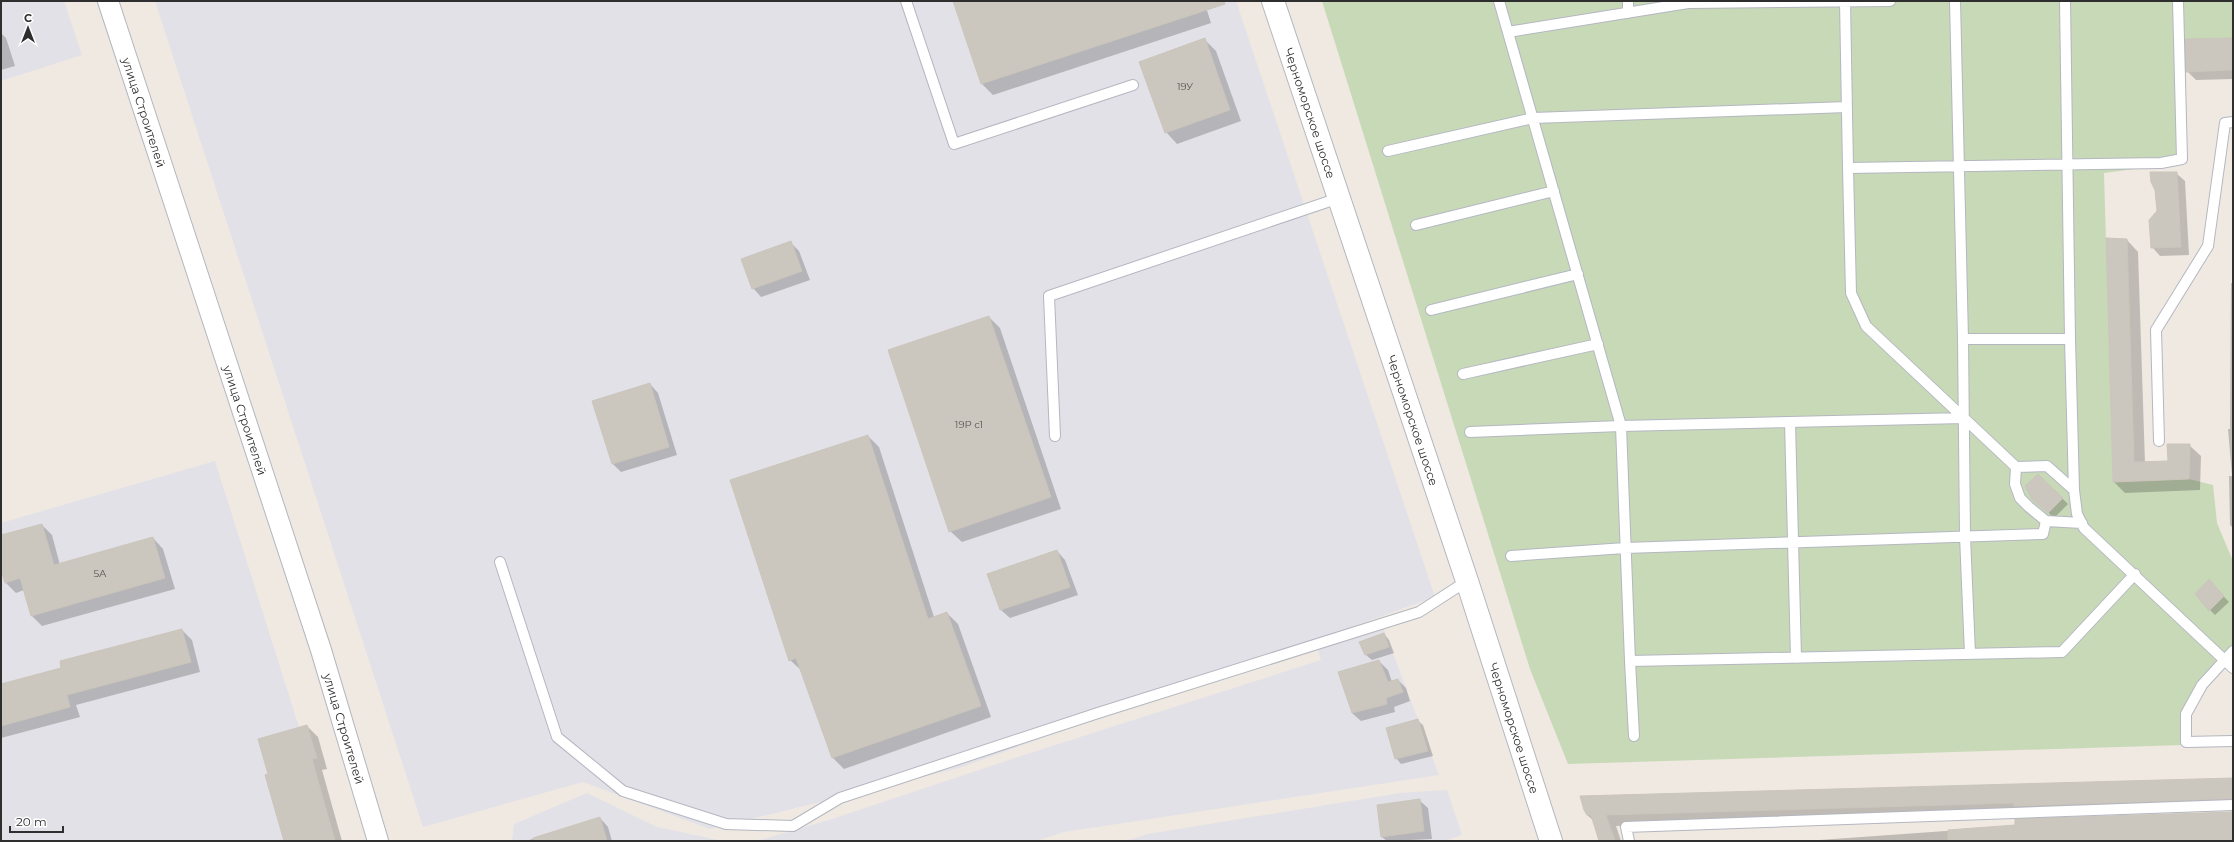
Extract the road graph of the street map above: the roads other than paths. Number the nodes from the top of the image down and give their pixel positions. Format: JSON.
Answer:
{"nodes":[{"id":1,"x":108,"y":1,"type":"edge"},
{"id":2,"x":906,"y":1,"type":"edge"},
{"id":3,"x":1273,"y":1,"type":"edge"},
{"id":4,"x":1499,"y":1,"type":"edge"},
{"id":5,"x":1628,"y":1,"type":"edge"},
{"id":6,"x":1844,"y":1,"type":"edge"},
{"id":7,"x":1890,"y":1,"type":"edge"},
{"id":8,"x":1955,"y":1,"type":"edge"},
{"id":9,"x":2065,"y":1,"type":"edge"},
{"id":10,"x":2178,"y":1,"type":"edge"},
{"id":11,"x":1628,"y":13,"type":"junction"},
{"id":12,"x":1508,"y":32,"type":"junction"},
{"id":13,"x":1133,"y":85,"type":"dead end"},
{"id":14,"x":1847,"y":107,"type":"junction"},
{"id":15,"x":1533,"y":118,"type":"junction"},
{"id":16,"x":2233,"y":122,"type":"edge"},
{"id":17,"x":1388,"y":151,"type":"dead end"},
{"id":18,"x":2068,"y":165,"type":"junction"},
{"id":19,"x":1959,"y":166,"type":"junction"},
{"id":20,"x":1848,"y":168,"type":"junction"},
{"id":21,"x":1554,"y":191,"type":"junction"},
{"id":22,"x":1339,"y":198,"type":"junction"},
{"id":23,"x":1416,"y":225,"type":"dead end"},
{"id":24,"x":1578,"y":274,"type":"junction"},
{"id":25,"x":1431,"y":310,"type":"dead end"},
{"id":26,"x":1962,"y":339,"type":"junction"},
{"id":27,"x":2070,"y":339,"type":"junction"},
{"id":28,"x":1598,"y":344,"type":"junction"},
{"id":29,"x":1463,"y":374,"type":"dead end"},
{"id":30,"x":1964,"y":418,"type":"junction"},
{"id":31,"x":1790,"y":422,"type":"junction"},
{"id":32,"x":1621,"y":426,"type":"junction"},
{"id":33,"x":1470,"y":432,"type":"dead end"},
{"id":34,"x":1055,"y":436,"type":"dead end"},
{"id":35,"x":2159,"y":441,"type":"dead end"},
{"id":36,"x":2016,"y":468,"type":"junction"},
{"id":37,"x":2074,"y":490,"type":"junction"},
{"id":38,"x":2046,"y":521,"type":"junction"},
{"id":39,"x":2082,"y":523,"type":"junction"},
{"id":40,"x":1965,"y":536,"type":"junction"},
{"id":41,"x":1792,"y":542,"type":"junction"},
{"id":42,"x":1625,"y":548,"type":"junction"},
{"id":43,"x":1512,"y":556,"type":"dead end"},
{"id":44,"x":500,"y":562,"type":"dead end"},
{"id":45,"x":2135,"y":574,"type":"junction"},
{"id":46,"x":1467,"y":582,"type":"junction"},
{"id":47,"x":2233,"y":651,"type":"edge"},
{"id":48,"x":1970,"y":654,"type":"junction"},
{"id":49,"x":1796,"y":658,"type":"junction"},
{"id":50,"x":2224,"y":660,"type":"junction"},
{"id":51,"x":1630,"y":661,"type":"junction"},
{"id":52,"x":2233,"y":668,"type":"edge"},
{"id":53,"x":1634,"y":736,"type":"dead end"},
{"id":54,"x":2233,"y":741,"type":"edge"},
{"id":55,"x":2233,"y":805,"type":"edge"},
{"id":56,"x":378,"y":841,"type":"edge"},
{"id":57,"x":1551,"y":841,"type":"edge"},
{"id":58,"x":1629,"y":841,"type":"edge"}],
"edges":[{"from":1,"to":56,"type":"street","name":"улица Строителей"},
{"from":2,"to":13,"type":"lane"},
{"from":3,"to":22,"type":"main road","name":"Черноморское шоссе"},
{"from":4,"to":12,"type":"lane"},
{"from":5,"to":11,"type":"lane"},
{"from":6,"to":7,"type":"lane"},
{"from":6,"to":11,"type":"lane"},
{"from":6,"to":14,"type":"lane"},
{"from":8,"to":19,"type":"lane"},
{"from":9,"to":18,"type":"lane"},
{"from":10,"to":18,"type":"lane"},
{"from":11,"to":12,"type":"lane"},
{"from":12,"to":15,"type":"lane"},
{"from":14,"to":15,"type":"lane"},
{"from":14,"to":20,"type":"lane"},
{"from":15,"to":17,"type":"lane"},
{"from":15,"to":21,"type":"lane"},
{"from":16,"to":35,"type":"lane"},
{"from":18,"to":19,"type":"lane"},
{"from":18,"to":27,"type":"lane"},
{"from":19,"to":20,"type":"lane"},
{"from":19,"to":26,"type":"lane"},
{"from":20,"to":30,"type":"lane"},
{"from":21,"to":23,"type":"lane"},
{"from":21,"to":24,"type":"lane"},
{"from":22,"to":34,"type":"lane"},
{"from":22,"to":46,"type":"main road","name":"Черноморское шоссе"},
{"from":24,"to":25,"type":"lane"},
{"from":24,"to":28,"type":"lane"},
{"from":26,"to":27,"type":"lane"},
{"from":26,"to":30,"type":"lane"},
{"from":27,"to":37,"type":"lane"},
{"from":28,"to":29,"type":"lane"},
{"from":28,"to":32,"type":"lane"},
{"from":30,"to":31,"type":"lane"},
{"from":30,"to":36,"type":"lane"},
{"from":30,"to":40,"type":"lane"},
{"from":31,"to":32,"type":"lane"},
{"from":31,"to":41,"type":"lane"},
{"from":32,"to":33,"type":"lane"},
{"from":32,"to":42,"type":"lane"},
{"from":36,"to":37,"type":"lane"},
{"from":36,"to":38,"type":"lane"},
{"from":37,"to":39,"type":"lane"},
{"from":38,"to":39,"type":"lane"},
{"from":38,"to":40,"type":"lane"},
{"from":39,"to":45,"type":"lane"},
{"from":40,"to":41,"type":"lane"},
{"from":40,"to":48,"type":"lane"},
{"from":41,"to":42,"type":"lane"},
{"from":41,"to":49,"type":"lane"},
{"from":42,"to":43,"type":"lane"},
{"from":42,"to":51,"type":"lane"},
{"from":44,"to":46,"type":"lane"},
{"from":45,"to":48,"type":"lane"},
{"from":45,"to":50,"type":"lane"},
{"from":46,"to":57,"type":"main road","name":"Черноморское шоссе"},
{"from":47,"to":50,"type":"lane"},
{"from":48,"to":49,"type":"lane"},
{"from":49,"to":51,"type":"lane"},
{"from":50,"to":52,"type":"lane"},
{"from":50,"to":54,"type":"lane"},
{"from":51,"to":53,"type":"lane"},
{"from":55,"to":58,"type":"lane"}]}
